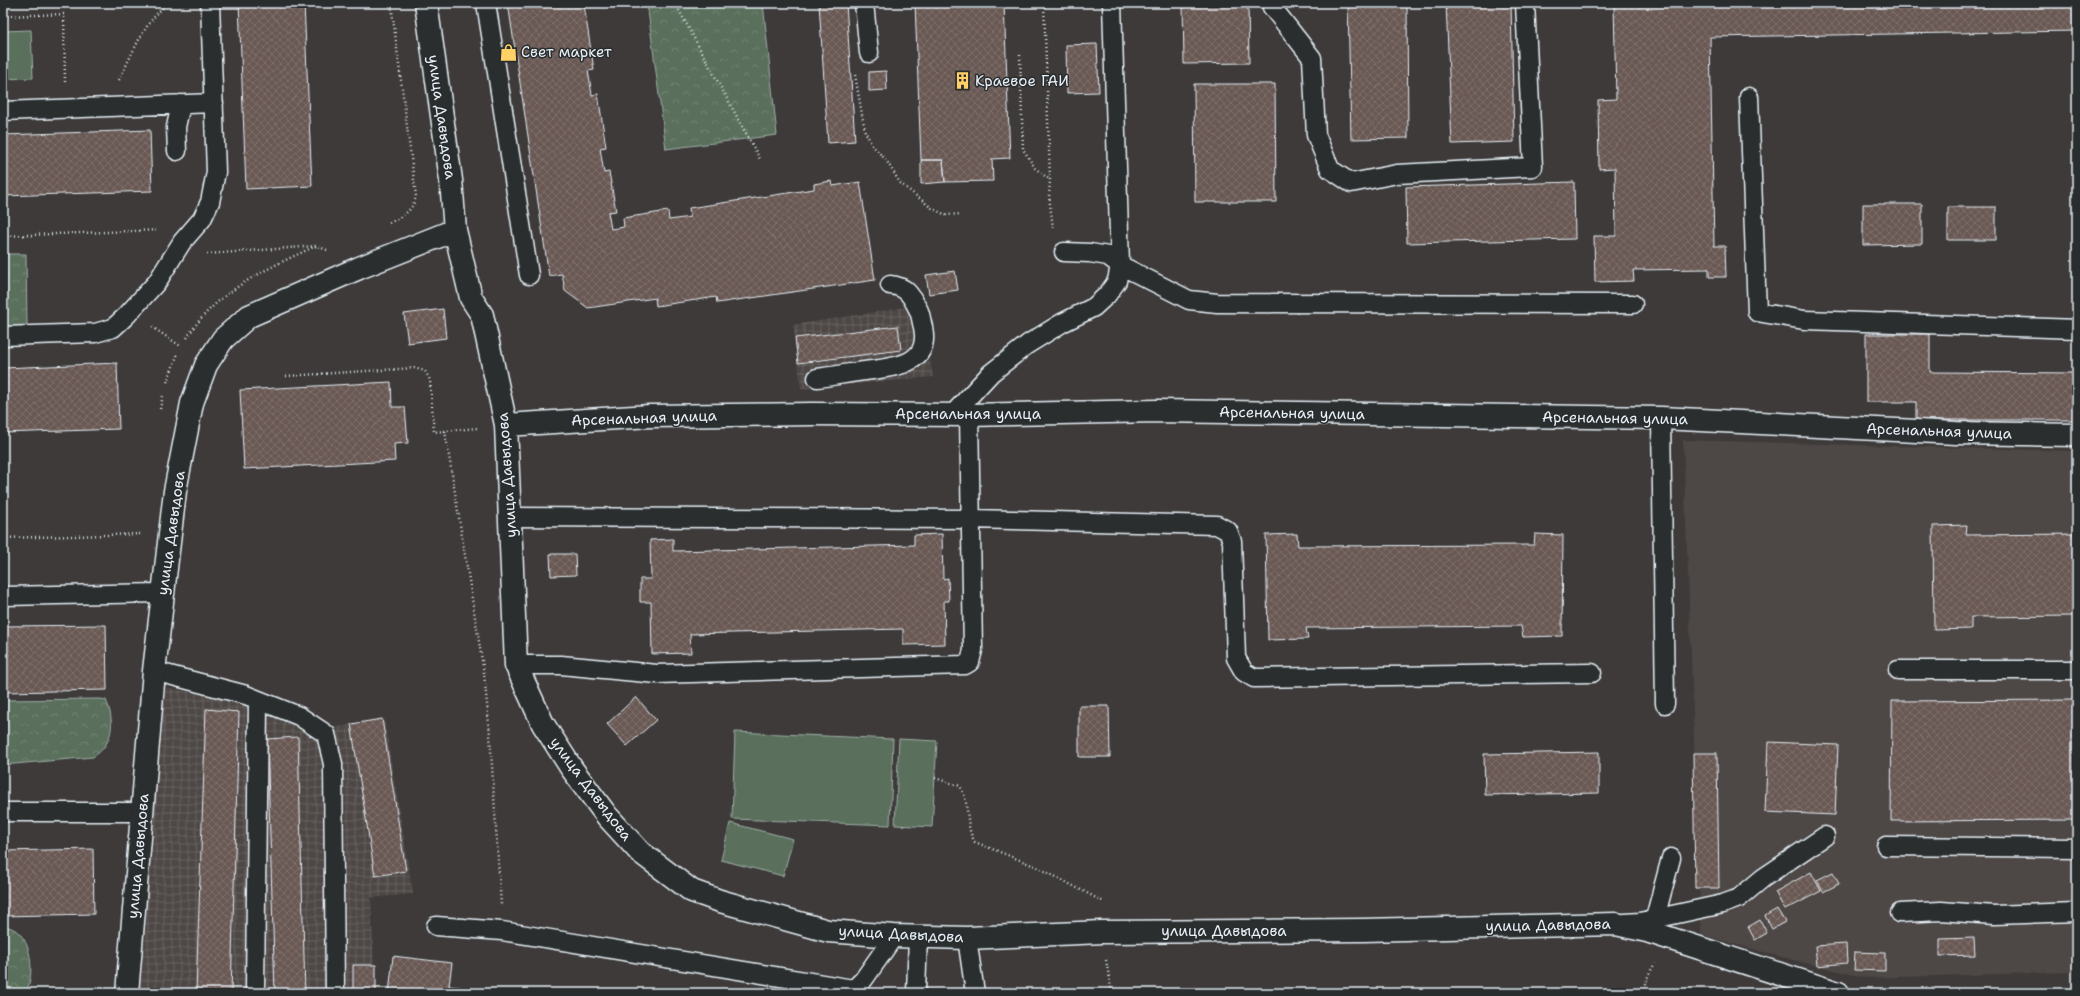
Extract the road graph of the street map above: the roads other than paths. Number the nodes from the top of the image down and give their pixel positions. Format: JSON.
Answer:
{"nodes":[{"id":1,"x":210,"y":3,"type":"edge"},
{"id":2,"x":426,"y":3,"type":"edge"},
{"id":3,"x":486,"y":3,"type":"edge"},
{"id":4,"x":864,"y":3,"type":"edge"},
{"id":5,"x":1112,"y":3,"type":"edge"},
{"id":6,"x":1271,"y":3,"type":"edge"},
{"id":7,"x":1525,"y":3,"type":"edge"},
{"id":8,"x":869,"y":53,"type":"dead end"},
{"id":9,"x":1749,"y":97,"type":"dead end"},
{"id":10,"x":214,"y":103,"type":"junction"},
{"id":11,"x":181,"y":104,"type":"junction"},
{"id":12,"x":3,"y":111,"type":"edge"},
{"id":13,"x":177,"y":151,"type":"dead end"},
{"id":14,"x":455,"y":230,"type":"junction"},
{"id":15,"x":1064,"y":252,"type":"road end"},
{"id":16,"x":1120,"y":265,"type":"junction"},
{"id":17,"x":528,"y":275,"type":"dead end"},
{"id":18,"x":890,"y":285,"type":"dead end"},
{"id":19,"x":1634,"y":304,"type":"dead end"},
{"id":20,"x":2077,"y":329,"type":"edge"},
{"id":21,"x":3,"y":336,"type":"edge"},
{"id":22,"x":817,"y":378,"type":"dead end"},
{"id":23,"x":961,"y":414,"type":"junction"},
{"id":24,"x":1661,"y":418,"type":"junction"},
{"id":25,"x":506,"y":425,"type":"junction"},
{"id":26,"x":2077,"y":435,"type":"edge"},
{"id":27,"x":510,"y":517,"type":"junction"},
{"id":28,"x":970,"y":520,"type":"junction"},
{"id":29,"x":163,"y":593,"type":"junction"},
{"id":30,"x":3,"y":596,"type":"edge"},
{"id":31,"x":516,"y":665,"type":"junction"},
{"id":32,"x":1898,"y":670,"type":"dead end"},
{"id":33,"x":2077,"y":670,"type":"edge"},
{"id":34,"x":154,"y":671,"type":"junction"},
{"id":35,"x":1592,"y":672,"type":"dead end"},
{"id":36,"x":258,"y":700,"type":"junction"},
{"id":37,"x":1665,"y":704,"type":"dead end"},
{"id":38,"x":3,"y":812,"type":"edge"},
{"id":39,"x":141,"y":812,"type":"junction"},
{"id":40,"x":1825,"y":836,"type":"dead end"},
{"id":41,"x":1886,"y":846,"type":"dead end"},
{"id":42,"x":2077,"y":848,"type":"edge"},
{"id":43,"x":1671,"y":858,"type":"dead end"},
{"id":44,"x":2077,"y":912,"type":"edge"},
{"id":45,"x":1900,"y":914,"type":"dead end"},
{"id":46,"x":1655,"y":918,"type":"junction"},
{"id":47,"x":1616,"y":924,"type":"junction"},
{"id":48,"x":436,"y":926,"type":"dead end"},
{"id":49,"x":894,"y":936,"type":"junction"},
{"id":50,"x":918,"y":936,"type":"junction"},
{"id":51,"x":967,"y":938,"type":"junction"},
{"id":52,"x":851,"y":991,"type":"edge"},
{"id":53,"x":127,"y":993,"type":"edge"},
{"id":54,"x":255,"y":993,"type":"edge"},
{"id":55,"x":335,"y":993,"type":"edge"},
{"id":56,"x":916,"y":993,"type":"edge"},
{"id":57,"x":976,"y":993,"type":"edge"},
{"id":58,"x":1838,"y":993,"type":"edge"}],
"edges":[{"from":1,"to":10,"type":"lane"},
{"from":2,"to":14,"type":"street","name":"улица Давыдова"},
{"from":3,"to":17,"type":"lane"},
{"from":4,"to":8,"type":"lane"},
{"from":5,"to":16,"type":"lane"},
{"from":6,"to":7,"type":"lane"},
{"from":9,"to":20,"type":"lane"},
{"from":10,"to":11,"type":"lane"},
{"from":10,"to":21,"type":"lane"},
{"from":11,"to":12,"type":"lane"},
{"from":11,"to":13,"type":"lane"},
{"from":14,"to":25,"type":"street","name":"улица Давыдова"},
{"from":14,"to":29,"type":"street","name":"улица Давыдова"},
{"from":15,"to":16,"type":"lane"},
{"from":16,"to":19,"type":"lane"},
{"from":16,"to":23,"type":"lane"},
{"from":18,"to":22,"type":"lane"},
{"from":23,"to":24,"type":"street","name":"Арсенальная улица"},
{"from":23,"to":25,"type":"street","name":"Арсенальная улица"},
{"from":23,"to":28,"type":"lane"},
{"from":24,"to":26,"type":"street","name":"Арсенальная улица"},
{"from":24,"to":37,"type":"lane"},
{"from":25,"to":27,"type":"street","name":"улица Давыдова"},
{"from":27,"to":28,"type":"lane"},
{"from":27,"to":31,"type":"street","name":"улица Давыдова"},
{"from":28,"to":31,"type":"lane"},
{"from":28,"to":35,"type":"lane"},
{"from":29,"to":30,"type":"lane"},
{"from":29,"to":34,"type":"street","name":"улица Давыдова"},
{"from":31,"to":49,"type":"street","name":"улица Давыдова"},
{"from":32,"to":33,"type":"lane"},
{"from":34,"to":36,"type":"lane"},
{"from":34,"to":39,"type":"street","name":"улица Давыдова"},
{"from":36,"to":54,"type":"lane"},
{"from":36,"to":55,"type":"lane"},
{"from":38,"to":39,"type":"lane"},
{"from":39,"to":53,"type":"street","name":"улица Давыдова"},
{"from":40,"to":46,"type":"lane"},
{"from":41,"to":42,"type":"lane"},
{"from":43,"to":46,"type":"lane"},
{"from":44,"to":45,"type":"lane"},
{"from":46,"to":47,"type":"lane"},
{"from":47,"to":51,"type":"street","name":"улица Давыдова"},
{"from":47,"to":58,"type":"street","name":"улица Давыдова"},
{"from":48,"to":52,"type":"lane"},
{"from":49,"to":50,"type":"street","name":"улица Давыдова"},
{"from":49,"to":52,"type":"lane"},
{"from":50,"to":51,"type":"street","name":"улица Давыдова"},
{"from":50,"to":56,"type":"lane"},
{"from":51,"to":57,"type":"lane"}]}
